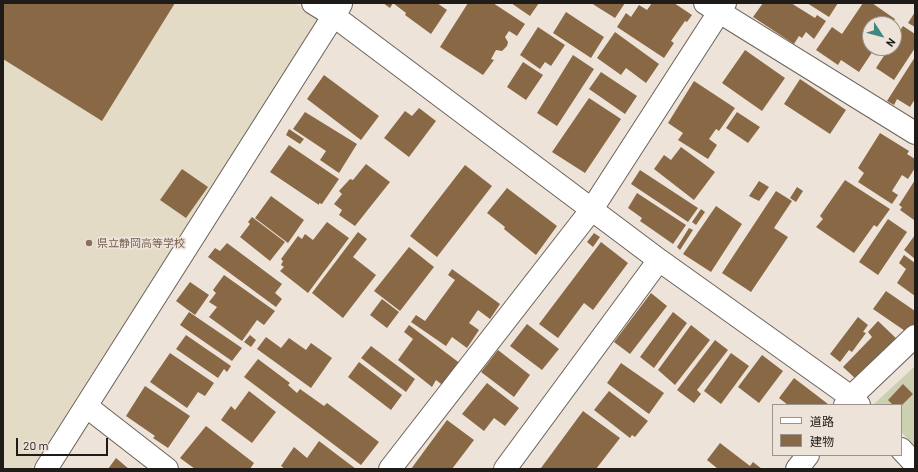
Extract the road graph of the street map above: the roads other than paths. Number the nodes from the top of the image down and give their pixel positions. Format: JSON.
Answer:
{"nodes":[{"id":1,"x":313,"y":3,"type":"edge"},
{"id":2,"x":716,"y":6,"type":"edge"},
{"id":3,"x":338,"y":9,"type":"edge"},
{"id":4,"x":915,"y":133,"type":"edge"},
{"id":5,"x":592,"y":209,"type":"junction"},
{"id":6,"x":659,"y":260,"type":"junction"},
{"id":7,"x":915,"y":336,"type":"edge"},
{"id":8,"x":852,"y":402,"type":"edge"},
{"id":9,"x":86,"y":406,"type":"junction"},
{"id":10,"x":902,"y":450,"type":"edge"},
{"id":11,"x":807,"y":456,"type":"edge"},
{"id":12,"x":915,"y":464,"type":"edge"},
{"id":13,"x":46,"y":469,"type":"edge"},
{"id":14,"x":167,"y":469,"type":"edge"},
{"id":15,"x":390,"y":469,"type":"edge"},
{"id":16,"x":505,"y":469,"type":"edge"},
{"id":17,"x":797,"y":469,"type":"edge"}],
"edges":[{"from":1,"to":3,"type":"street"},
{"from":2,"to":4,"type":"street"},
{"from":2,"to":5,"type":"street"},
{"from":3,"to":5,"type":"street"},
{"from":3,"to":9,"type":"street"},
{"from":5,"to":6,"type":"street"},
{"from":5,"to":15,"type":"street"},
{"from":6,"to":8,"type":"street"},
{"from":6,"to":16,"type":"street"},
{"from":7,"to":8,"type":"street"},
{"from":9,"to":13,"type":"street"},
{"from":9,"to":14,"type":"street"},
{"from":10,"to":12,"type":"street"},
{"from":11,"to":17,"type":"street"}]}
